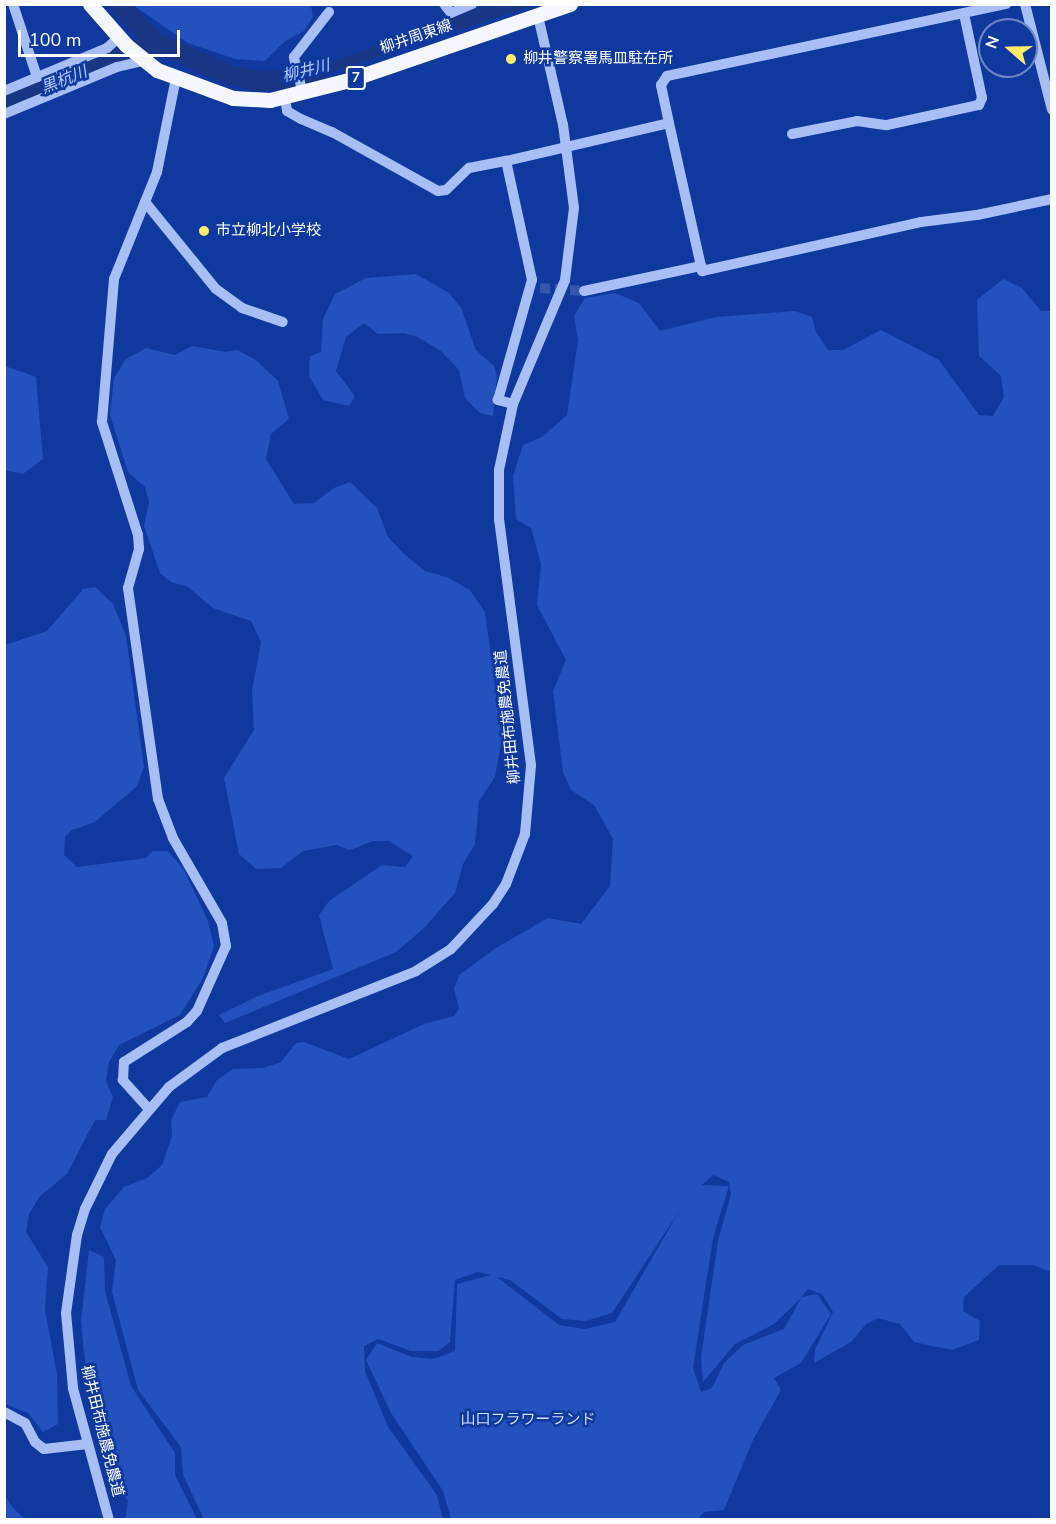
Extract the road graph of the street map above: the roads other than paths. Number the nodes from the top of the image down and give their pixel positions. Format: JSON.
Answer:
{"nodes":[{"id":1,"x":13,"y":4,"type":"edge"},
{"id":2,"x":90,"y":4,"type":"edge"},
{"id":3,"x":444,"y":4,"type":"edge"},
{"id":4,"x":472,"y":4,"type":"edge"},
{"id":5,"x":570,"y":4,"type":"edge"},
{"id":6,"x":1006,"y":4,"type":"edge"},
{"id":7,"x":1025,"y":4,"type":"edge"},
{"id":8,"x":329,"y":12,"type":"dead end"},
{"id":9,"x":964,"y":14,"type":"junction"},
{"id":10,"x":537,"y":16,"type":"junction"},
{"id":11,"x":122,"y":42,"type":"junction"},
{"id":12,"x":143,"y":60,"type":"junction"},
{"id":13,"x":37,"y":77,"type":"junction"},
{"id":14,"x":176,"y":78,"type":"junction"},
{"id":15,"x":4,"y":91,"type":"edge"},
{"id":16,"x":303,"y":91,"type":"junction"},
{"id":17,"x":285,"y":98,"type":"junction"},
{"id":18,"x":1052,"y":110,"type":"edge"},
{"id":19,"x":4,"y":114,"type":"edge"},
{"id":20,"x":669,"y":123,"type":"junction"},
{"id":21,"x":792,"y":134,"type":"dead end"},
{"id":22,"x":567,"y":147,"type":"junction"},
{"id":23,"x":506,"y":161,"type":"junction"},
{"id":24,"x":1052,"y":199,"type":"edge"},
{"id":25,"x":145,"y":202,"type":"junction"},
{"id":26,"x":701,"y":266,"type":"junction"},
{"id":27,"x":584,"y":291,"type":"tunnel mouth"},
{"id":28,"x":283,"y":322,"type":"dead end"},
{"id":29,"x":513,"y":404,"type":"junction"},
{"id":30,"x":148,"y":1108,"type":"junction"},
{"id":31,"x":4,"y":1412,"type":"edge"},
{"id":32,"x":88,"y":1444,"type":"junction"},
{"id":33,"x":109,"y":1520,"type":"edge"}],
"edges":[{"from":1,"to":13,"type":"street"},
{"from":2,"to":11,"type":"main road","name":"柳井周東線","number":"7"},
{"from":3,"to":4,"type":"street"},
{"from":5,"to":10,"type":"main road","name":"柳井周東線","number":"7"},
{"from":6,"to":9,"type":"street"},
{"from":7,"to":18,"type":"street"},
{"from":8,"to":16,"type":"street"},
{"from":9,"to":20,"type":"street"},
{"from":9,"to":21,"type":"street"},
{"from":10,"to":16,"type":"main road","name":"柳井周東線","number":"7"},
{"from":10,"to":22,"type":"street","name":"柳井田布施農免農道"},
{"from":11,"to":12,"type":"main road","name":"柳井周東線","number":"7"},
{"from":11,"to":13,"type":"street"},
{"from":12,"to":14,"type":"main road","name":"柳井周東線","number":"7"},
{"from":12,"to":19,"type":"street"},
{"from":13,"to":15,"type":"street"},
{"from":14,"to":17,"type":"main road","name":"柳井周東線","number":"7"},
{"from":14,"to":25,"type":"street"},
{"from":16,"to":17,"type":"main road","name":"柳井周東線","number":"7"},
{"from":17,"to":23,"type":"street"},
{"from":20,"to":22,"type":"street"},
{"from":20,"to":26,"type":"street"},
{"from":22,"to":23,"type":"street"},
{"from":22,"to":29,"type":"street","name":"柳井田布施農免農道"},
{"from":23,"to":29,"type":"street"},
{"from":24,"to":26,"type":"street"},
{"from":25,"to":28,"type":"street"},
{"from":25,"to":30,"type":"street"},
{"from":26,"to":27,"type":"street"},
{"from":29,"to":30,"type":"street","name":"柳井田布施農免農道"},
{"from":30,"to":32,"type":"street","name":"柳井田布施農免農道"},
{"from":31,"to":32,"type":"street"},
{"from":32,"to":33,"type":"street","name":"柳井田布施農免農道"}]}
